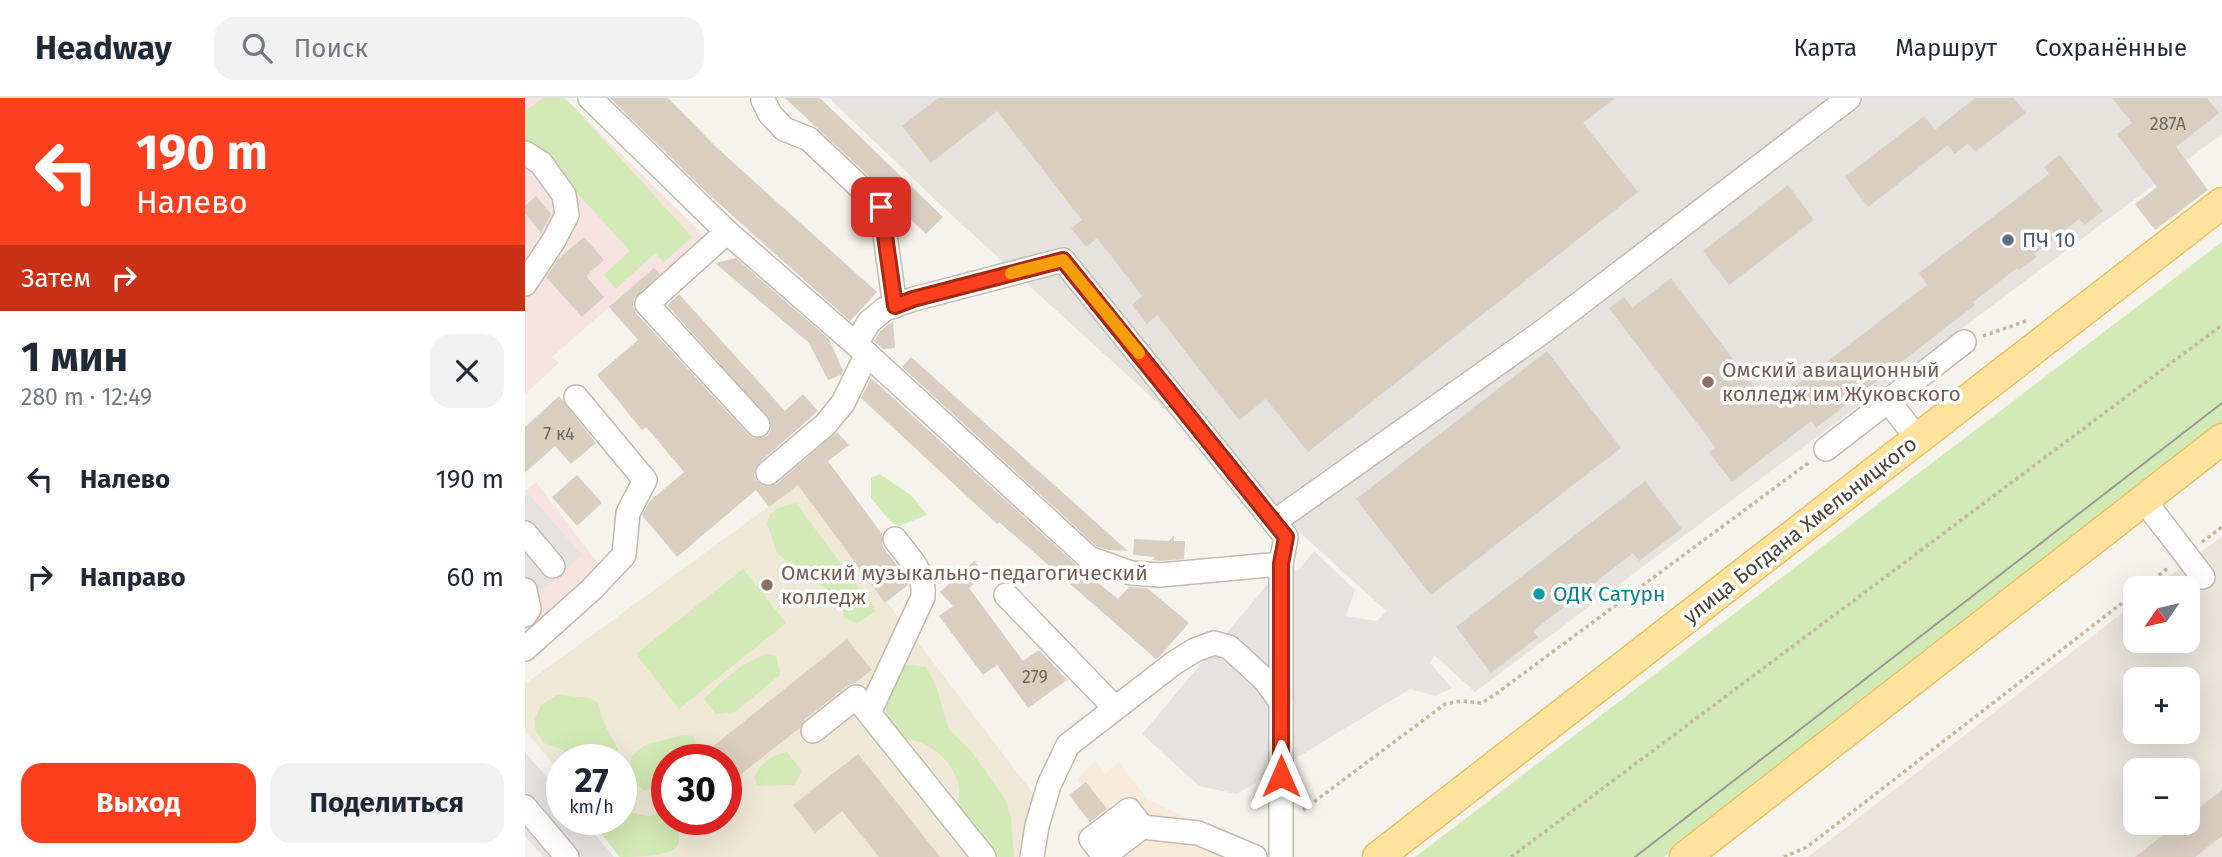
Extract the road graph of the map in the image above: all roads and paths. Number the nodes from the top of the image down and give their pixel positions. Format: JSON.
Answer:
{"nodes":[{"id":1,"x":590,"y":98,"type":"edge"},
{"id":2,"x":1849,"y":98,"type":"edge"},
{"id":3,"x":764,"y":100,"type":"dead end"},
{"id":4,"x":525,"y":153,"type":"edge"},
{"id":5,"x":2222,"y":203,"type":"edge"},
{"id":6,"x":727,"y":232,"type":"junction"},
{"id":7,"x":525,"y":284,"type":"edge"},
{"id":8,"x":895,"y":306,"type":"junction"},
{"id":9,"x":2222,"y":325,"type":"edge"},
{"id":10,"x":1964,"y":342,"type":"dead end"},
{"id":11,"x":862,"y":349,"type":"junction"},
{"id":12,"x":576,"y":397,"type":"dead end"},
{"id":13,"x":1888,"y":401,"type":"junction"},
{"id":14,"x":758,"y":425,"type":"dead end"},
{"id":15,"x":1918,"y":439,"type":"junction"},
{"id":16,"x":2222,"y":439,"type":"edge"},
{"id":17,"x":1826,"y":449,"type":"joint"},
{"id":18,"x":768,"y":473,"type":"dead end"},
{"id":19,"x":2143,"y":499,"type":"junction"},
{"id":20,"x":1280,"y":529,"type":"junction"},
{"id":21,"x":525,"y":533,"type":"edge"},
{"id":22,"x":895,"y":539,"type":"dead end"},
{"id":23,"x":1281,"y":564,"type":"junction"},
{"id":24,"x":553,"y":566,"type":"dead end"},
{"id":25,"x":2203,"y":578,"type":"dead end"},
{"id":26,"x":525,"y":590,"type":"edge"},
{"id":27,"x":1006,"y":595,"type":"dead end"},
{"id":28,"x":2123,"y":602,"type":"edge"},
{"id":29,"x":525,"y":615,"type":"edge"},
{"id":30,"x":525,"y":649,"type":"edge"},
{"id":31,"x":1281,"y":702,"type":"junction"},
{"id":32,"x":1115,"y":708,"type":"junction"},
{"id":33,"x":869,"y":713,"type":"junction"},
{"id":34,"x":813,"y":731,"type":"dead end"},
{"id":35,"x":525,"y":807,"type":"edge"},
{"id":36,"x":1281,"y":826,"type":"junction"},
{"id":37,"x":568,"y":857,"type":"edge"},
{"id":38,"x":983,"y":857,"type":"edge"},
{"id":39,"x":1033,"y":857,"type":"edge"},
{"id":40,"x":1105,"y":857,"type":"edge"},
{"id":41,"x":1255,"y":857,"type":"edge"},
{"id":42,"x":1281,"y":857,"type":"edge"},
{"id":43,"x":1378,"y":857,"type":"edge"},
{"id":44,"x":1511,"y":857,"type":"edge"},
{"id":45,"x":1685,"y":857,"type":"edge"},
{"id":46,"x":1784,"y":857,"type":"edge"}],
"edges":[{"from":1,"to":6,"type":"street"},
{"from":2,"to":20,"type":"street"},
{"from":3,"to":8,"type":"street"},
{"from":4,"to":7,"type":"street"},
{"from":5,"to":15,"type":"main road","name":"улица Богдана Хмельницкого"},
{"from":6,"to":11,"type":"street"},
{"from":6,"to":14,"type":"street"},
{"from":8,"to":11,"type":"street"},
{"from":8,"to":20,"type":"street"},
{"from":9,"to":44,"type":"path"},
{"from":10,"to":13,"type":"street"},
{"from":11,"to":18,"type":"street"},
{"from":11,"to":23,"type":"street"},
{"from":12,"to":30,"type":"street"},
{"from":13,"to":15,"type":"street"},
{"from":13,"to":17,"type":"street"},
{"from":15,"to":43,"type":"main road","name":"улица Богдана Хмельницкого"},
{"from":16,"to":19,"type":"main road"},
{"from":17,"to":36,"type":"path"},
{"from":19,"to":25,"type":"street"},
{"from":19,"to":45,"type":"main road"},
{"from":20,"to":23,"type":"street"},
{"from":21,"to":24,"type":"street"},
{"from":22,"to":33,"type":"street"},
{"from":23,"to":31,"type":"street"},
{"from":26,"to":29,"type":"street"},
{"from":27,"to":32,"type":"street"},
{"from":28,"to":46,"type":"path"},
{"from":31,"to":32,"type":"street"},
{"from":31,"to":36,"type":"street"},
{"from":32,"to":39,"type":"street"},
{"from":33,"to":34,"type":"street"},
{"from":33,"to":38,"type":"street"},
{"from":35,"to":37,"type":"street"},
{"from":36,"to":42,"type":"street"},
{"from":40,"to":41,"type":"street"}]}
